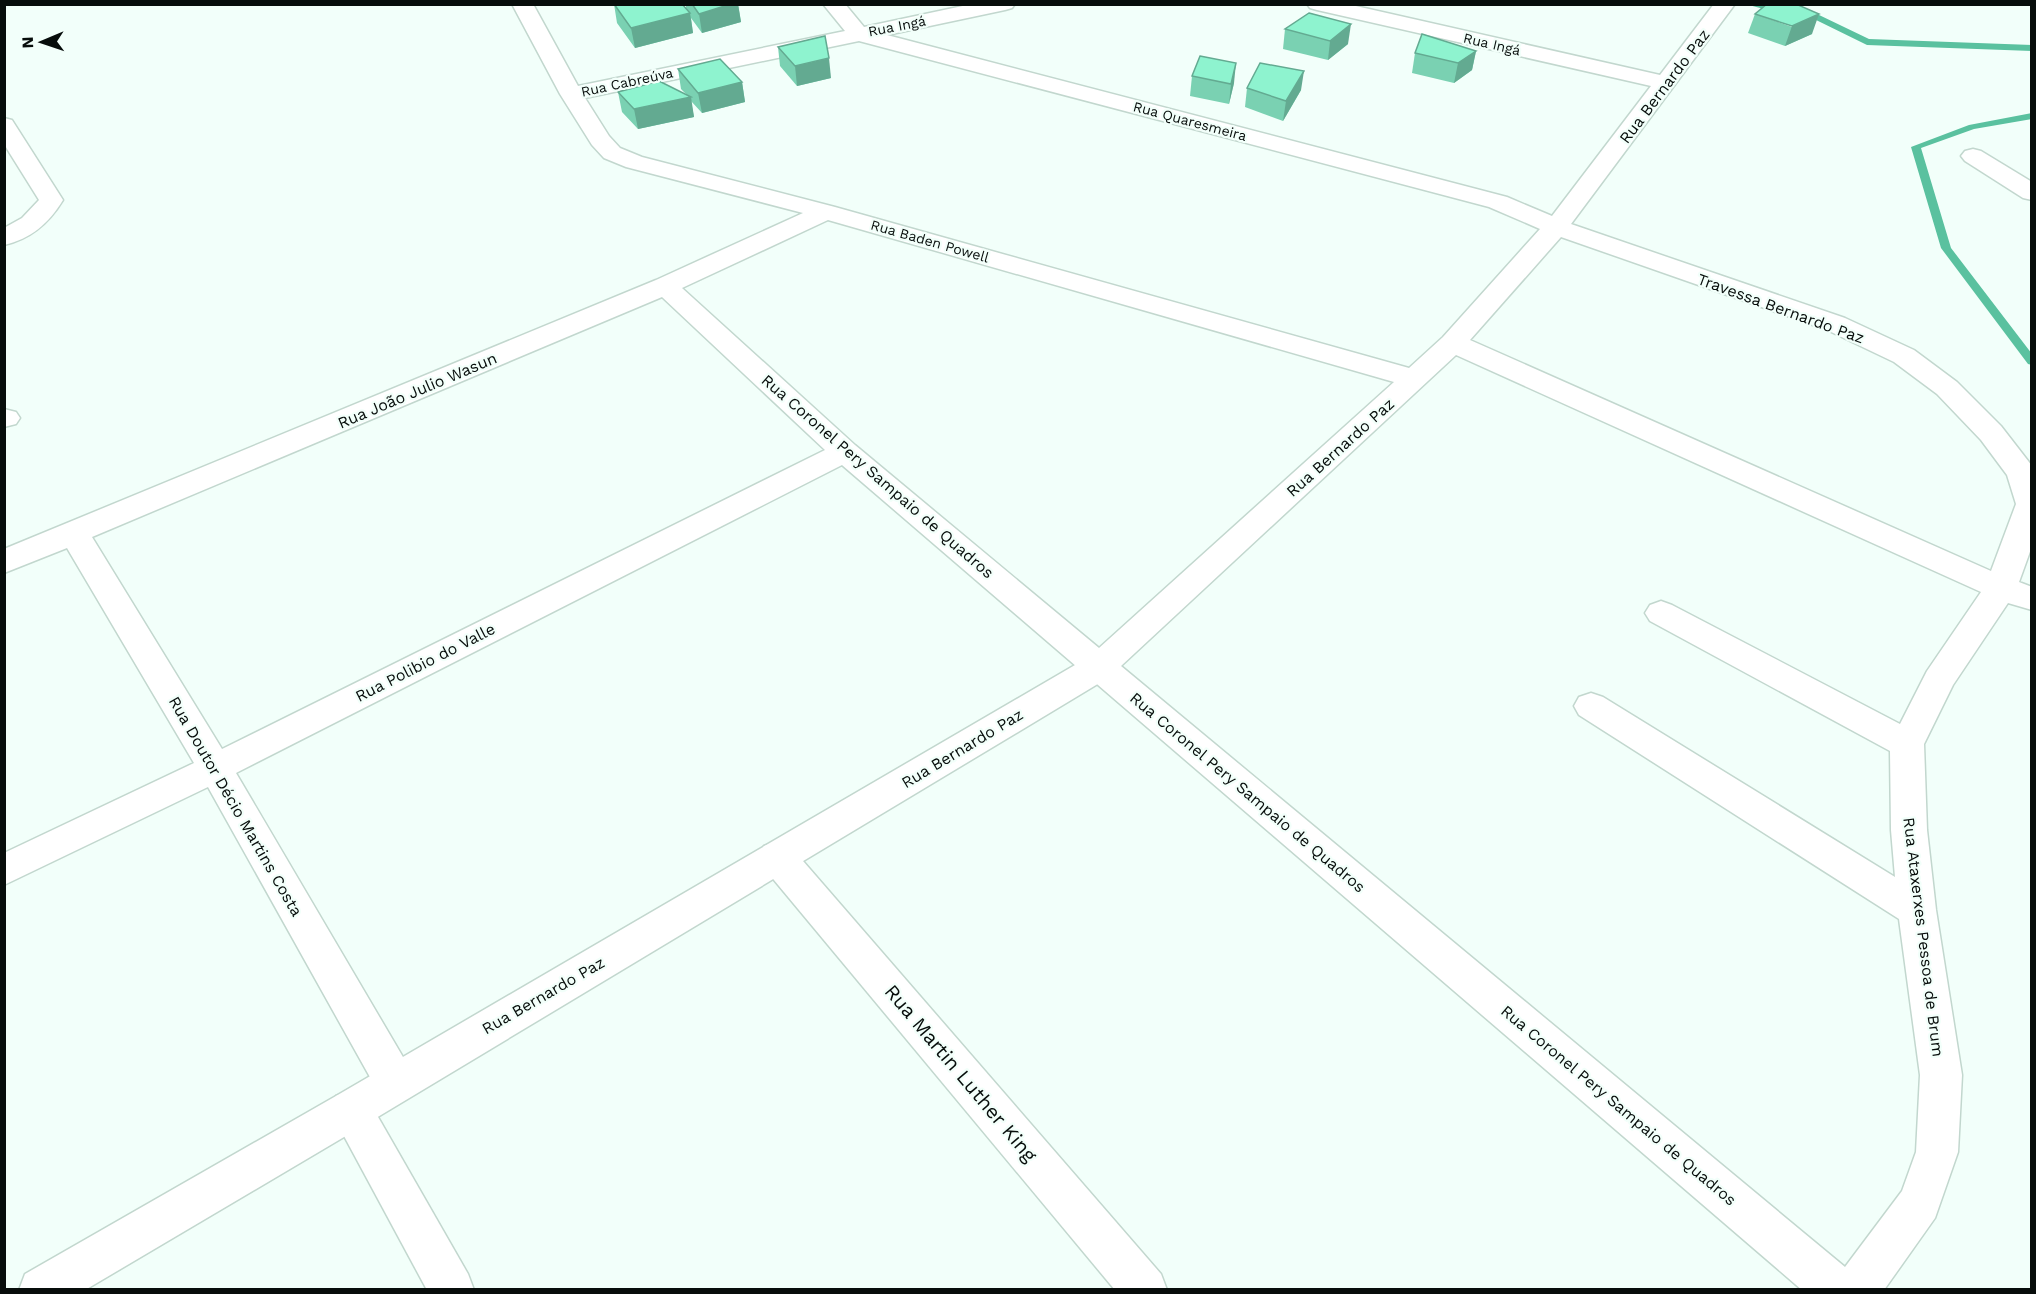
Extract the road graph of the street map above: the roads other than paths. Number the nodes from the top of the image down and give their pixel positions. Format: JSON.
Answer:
{"nodes":[{"id":1,"x":522,"y":4,"type":"edge"},
{"id":2,"x":833,"y":4,"type":"edge"},
{"id":3,"x":1005,"y":4,"type":"edge"},
{"id":4,"x":1317,"y":4,"type":"edge"},
{"id":5,"x":1723,"y":7,"type":"edge"},
{"id":6,"x":858,"y":34,"type":"junction"},
{"id":7,"x":1667,"y":83,"type":"junction"},
{"id":8,"x":571,"y":94,"type":"junction"},
{"id":9,"x":4,"y":125,"type":"edge"},
{"id":10,"x":1973,"y":156,"type":"dead end"},
{"id":11,"x":2031,"y":193,"type":"edge"},
{"id":12,"x":826,"y":212,"type":"junction"},
{"id":13,"x":1556,"y":227,"type":"junction"},
{"id":14,"x":4,"y":238,"type":"edge"},
{"id":15,"x":665,"y":286,"type":"junction"},
{"id":16,"x":1454,"y":344,"type":"junction"},
{"id":17,"x":1415,"y":379,"type":"junction"},
{"id":18,"x":845,"y":452,"type":"junction"},
{"id":19,"x":74,"y":533,"type":"junction"},
{"id":20,"x":4,"y":562,"type":"edge"},
{"id":21,"x":2016,"y":593,"type":"edge"},
{"id":22,"x":1661,"y":613,"type":"dead end"},
{"id":23,"x":1099,"y":666,"type":"junction"},
{"id":24,"x":1591,"y":706,"type":"dead end"},
{"id":25,"x":1907,"y":744,"type":"junction"},
{"id":26,"x":215,"y":768,"type":"junction"},
{"id":27,"x":777,"y":857,"type":"junction"},
{"id":28,"x":4,"y":870,"type":"edge"},
{"id":29,"x":1917,"y":910,"type":"junction"},
{"id":30,"x":395,"y":1082,"type":"junction"},
{"id":31,"x":351,"y":1110,"type":"junction"},
{"id":32,"x":41,"y":1290,"type":"edge"},
{"id":33,"x":452,"y":1290,"type":"edge"},
{"id":34,"x":1145,"y":1290,"type":"edge"},
{"id":35,"x":1837,"y":1290,"type":"edge"},
{"id":36,"x":1856,"y":1290,"type":"edge"}],
"edges":[{"from":1,"to":8,"type":"street","name":"Rua Baden Powell"},
{"from":2,"to":6,"type":"street"},
{"from":3,"to":6,"type":"street","name":"Rua Ingá"},
{"from":4,"to":7,"type":"street","name":"Rua Ingá"},
{"from":5,"to":7,"type":"street","name":"Rua Bernardo Paz"},
{"from":6,"to":8,"type":"street","name":"Rua Cabreúva"},
{"from":6,"to":13,"type":"street","name":"Rua Quaresmeira"},
{"from":7,"to":13,"type":"street","name":"Rua Bernardo Paz"},
{"from":8,"to":12,"type":"street","name":"Rua Baden Powell"},
{"from":9,"to":14,"type":"street"},
{"from":10,"to":11,"type":"street"},
{"from":12,"to":15,"type":"street","name":"Rua João Julio Wasun"},
{"from":12,"to":17,"type":"street","name":"Rua Baden Powell"},
{"from":13,"to":16,"type":"street","name":"Rua Bernardo Paz"},
{"from":13,"to":21,"type":"street","name":"Travessa Bernardo Paz"},
{"from":15,"to":18,"type":"street","name":"Rua Coronel Pery Sampaio de Quadros"},
{"from":15,"to":19,"type":"street","name":"Rua João Julio Wasun"},
{"from":16,"to":17,"type":"street","name":"Rua Bernardo Paz"},
{"from":16,"to":21,"type":"street"},
{"from":17,"to":23,"type":"street","name":"Rua Bernardo Paz"},
{"from":18,"to":23,"type":"street","name":"Rua Coronel Pery Sampaio de Quadros"},
{"from":18,"to":26,"type":"street","name":"Rua Polibio do Valle"},
{"from":19,"to":20,"type":"street","name":"Rua João Julio Wasun"},
{"from":19,"to":26,"type":"street","name":"Rua Doutor Décio Martins Costa"},
{"from":21,"to":25,"type":"street","name":"Rua Ataxerxes Pessoa de Brum"},
{"from":22,"to":25,"type":"street"},
{"from":23,"to":27,"type":"street","name":"Rua Bernardo Paz"},
{"from":23,"to":35,"type":"street","name":"Rua Coronel Pery Sampaio de Quadros"},
{"from":24,"to":29,"type":"street"},
{"from":25,"to":29,"type":"street","name":"Rua Ataxerxes Pessoa de Brum"},
{"from":26,"to":28,"type":"street","name":"Rua Polibio do Valle"},
{"from":26,"to":30,"type":"street","name":"Rua Doutor Décio Martins Costa"},
{"from":27,"to":30,"type":"street","name":"Rua Bernardo Paz"},
{"from":27,"to":34,"type":"street","name":"Rua Martin Luther King"},
{"from":29,"to":36,"type":"street","name":"Rua Ataxerxes Pessoa de Brum"},
{"from":30,"to":31,"type":"street","name":"Rua Bernardo Paz"},
{"from":31,"to":32,"type":"street","name":"Rua Bernardo Paz"},
{"from":31,"to":33,"type":"street"}]}
